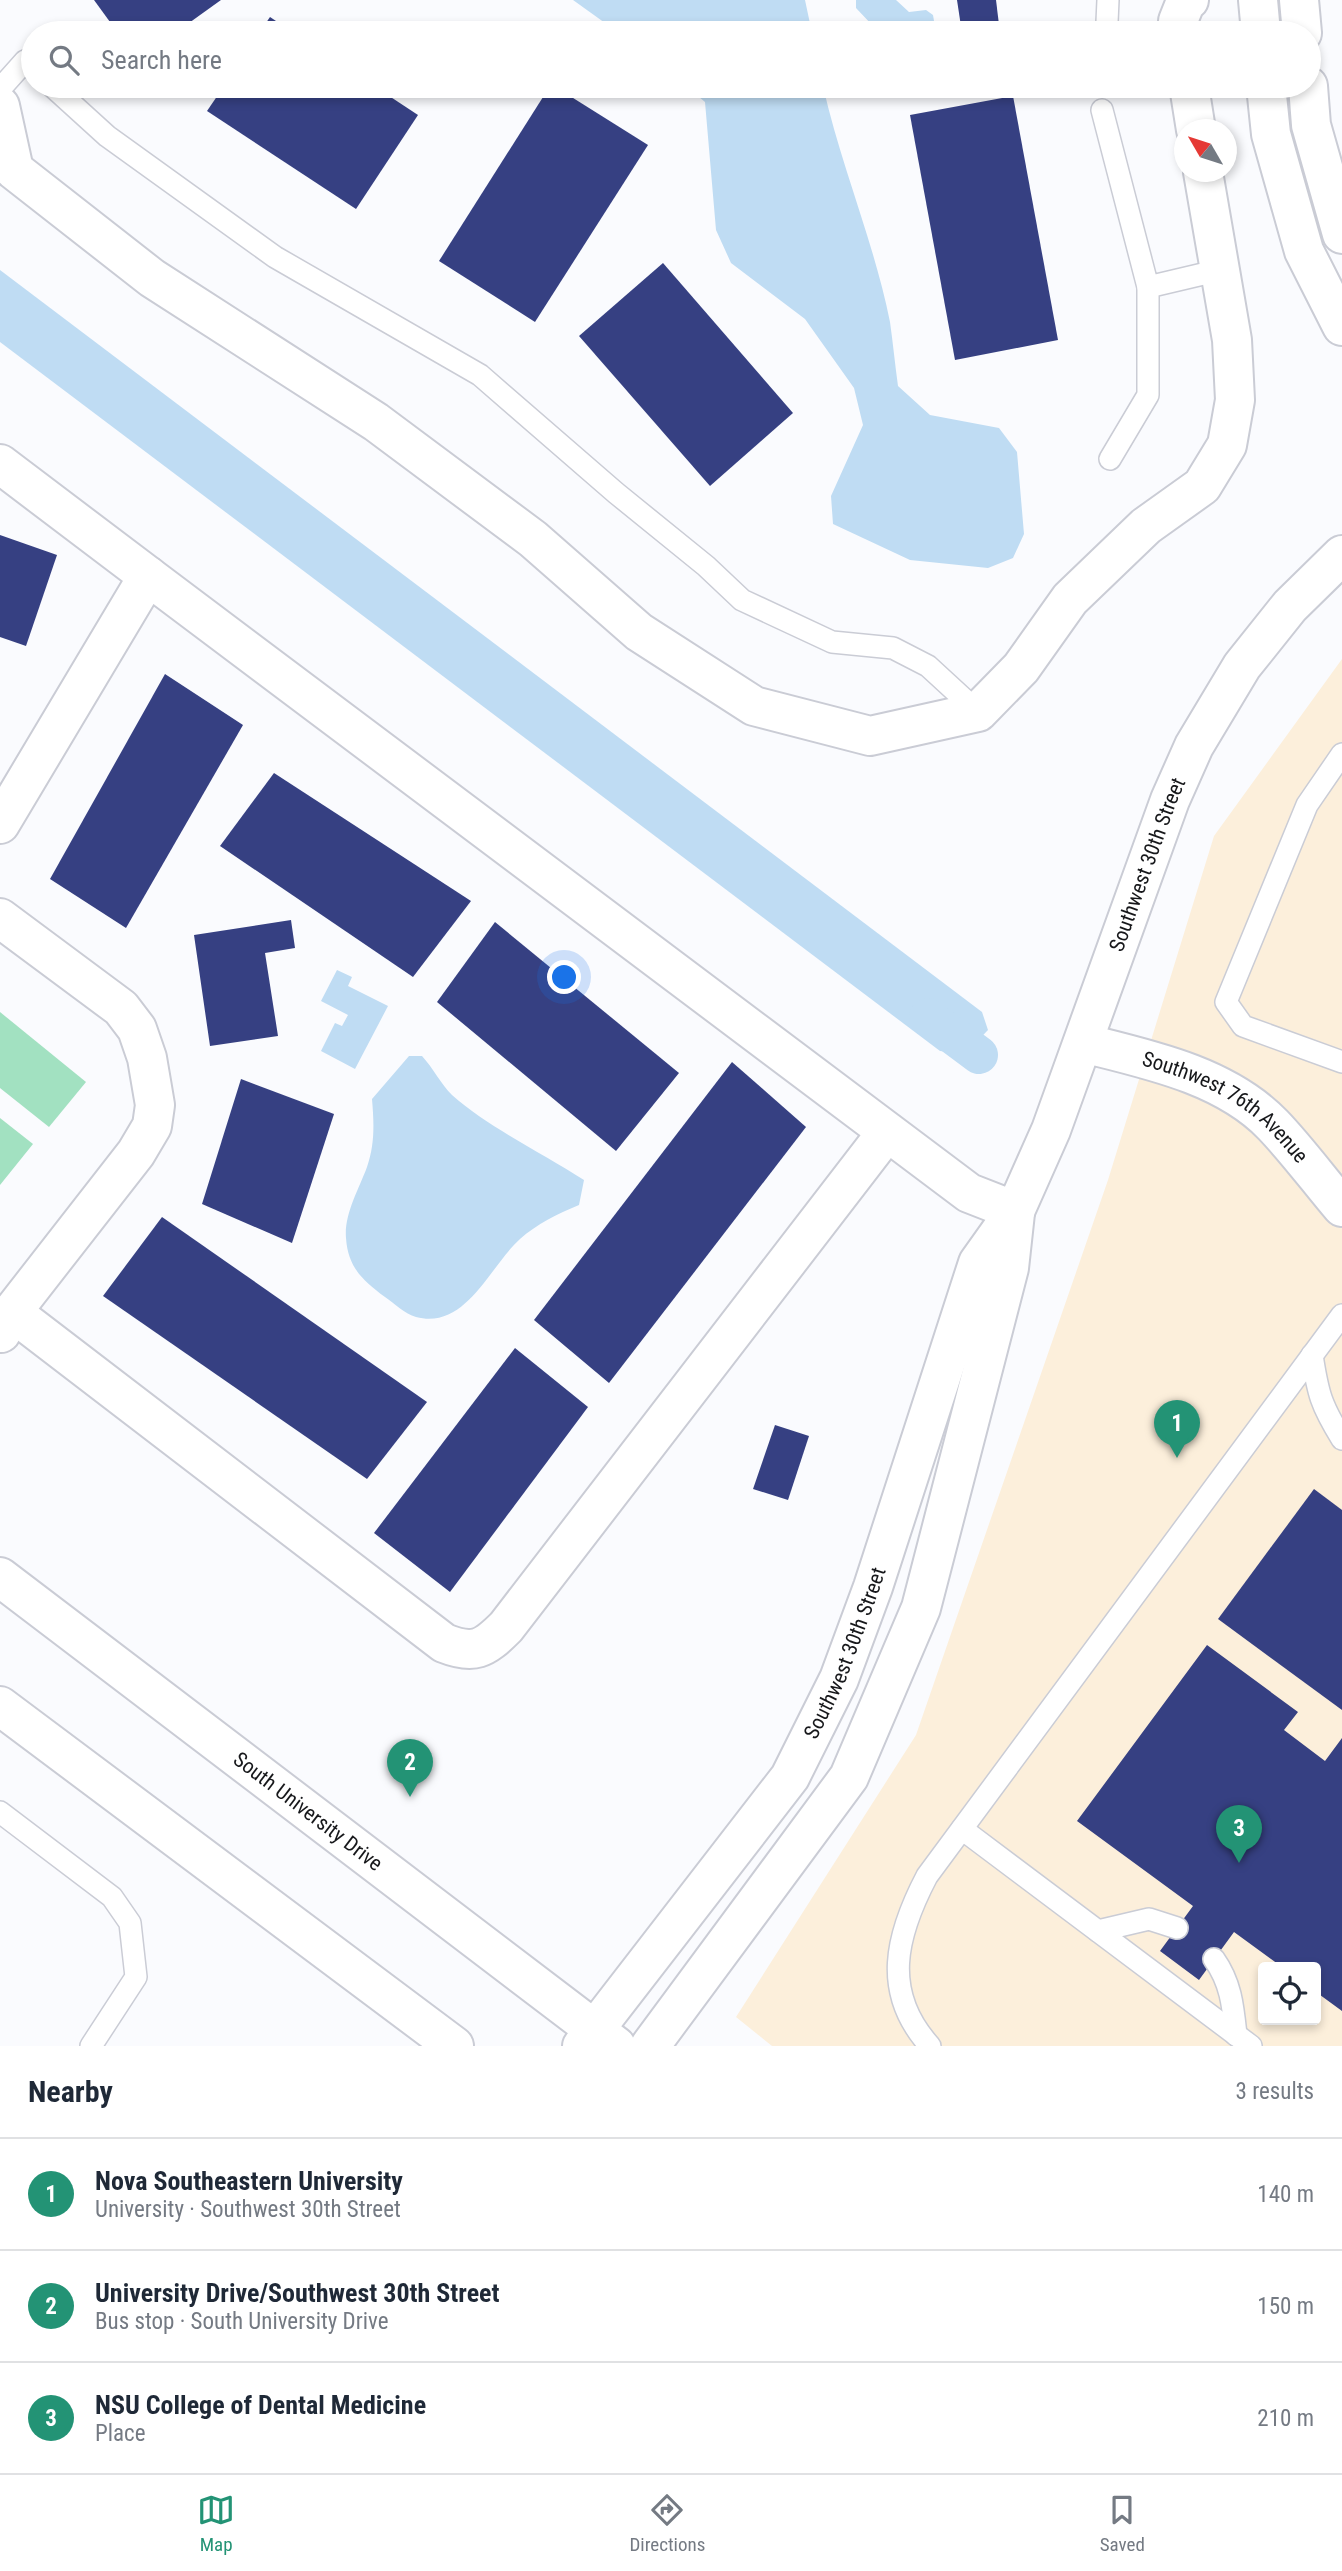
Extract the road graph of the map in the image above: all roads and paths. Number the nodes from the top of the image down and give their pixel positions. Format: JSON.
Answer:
{"nodes":[{"id":1,"x":1108,"y":0,"type":"edge"},
{"id":2,"x":1187,"y":0,"type":"edge"},
{"id":3,"x":1258,"y":0,"type":"edge"},
{"id":4,"x":1299,"y":0,"type":"edge"},
{"id":5,"x":1107,"y":21,"type":"edge"},
{"id":6,"x":1178,"y":21,"type":"edge"},
{"id":7,"x":1260,"y":21,"type":"edge"},
{"id":8,"x":1301,"y":21,"type":"edge"},
{"id":9,"x":21,"y":65,"type":"edge"},
{"id":10,"x":0,"y":89,"type":"edge"},
{"id":11,"x":65,"y":98,"type":"edge"},
{"id":12,"x":1191,"y":98,"type":"edge"},
{"id":13,"x":1267,"y":98,"type":"edge"},
{"id":14,"x":1309,"y":98,"type":"edge"},
{"id":15,"x":0,"y":106,"type":"edge"},
{"id":16,"x":1102,"y":110,"type":"dead end"},
{"id":17,"x":1194,"y":119,"type":"edge"},
{"id":18,"x":1205,"y":182,"type":"edge"},
{"id":19,"x":1342,"y":234,"type":"edge"},
{"id":20,"x":1220,"y":270,"type":"junction"},
{"id":21,"x":1147,"y":287,"type":"junction"},
{"id":22,"x":1342,"y":326,"type":"edge"},
{"id":23,"x":1110,"y":459,"type":"dead end"},
{"id":24,"x":0,"y":464,"type":"edge"},
{"id":25,"x":1342,"y":555,"type":"edge"},
{"id":26,"x":148,"y":576,"type":"junction"},
{"id":27,"x":978,"y":712,"type":"junction"},
{"id":28,"x":1342,"y":754,"type":"edge"},
{"id":29,"x":0,"y":824,"type":"edge"},
{"id":30,"x":0,"y":918,"type":"edge"},
{"id":31,"x":1083,"y":1043,"type":"junction"},
{"id":32,"x":1342,"y":1062,"type":"edge"},
{"id":33,"x":887,"y":1132,"type":"junction"},
{"id":34,"x":1342,"y":1207,"type":"edge"},
{"id":35,"x":1015,"y":1211,"type":"junction"},
{"id":36,"x":1342,"y":1315,"type":"edge"},
{"id":37,"x":6,"y":1323,"type":"edge"},
{"id":38,"x":1312,"y":1355,"type":"junction"},
{"id":39,"x":1342,"y":1439,"type":"edge"},
{"id":40,"x":0,"y":1577,"type":"edge"},
{"id":41,"x":0,"y":1706,"type":"edge"},
{"id":42,"x":0,"y":1812,"type":"edge"},
{"id":43,"x":962,"y":1829,"type":"junction"},
{"id":44,"x":1177,"y":1928,"type":"dead end"},
{"id":45,"x":1098,"y":1931,"type":"junction"},
{"id":46,"x":1214,"y":1959,"type":"dead end"},
{"id":47,"x":1244,"y":2040,"type":"edge"},
{"id":48,"x":598,"y":2041,"type":"edge"},
{"id":49,"x":91,"y":2046,"type":"edge"},
{"id":50,"x":454,"y":2046,"type":"edge"},
{"id":51,"x":650,"y":2046,"type":"edge"},
{"id":52,"x":930,"y":2046,"type":"edge"}],
"edges":[{"from":1,"to":5,"type":"lane"},
{"from":2,"to":6,"type":"street"},
{"from":3,"to":7,"type":"street"},
{"from":4,"to":8,"type":"street"},
{"from":9,"to":10,"type":"lane"},
{"from":11,"to":27,"type":"lane"},
{"from":12,"to":17,"type":"street"},
{"from":13,"to":22,"type":"street"},
{"from":14,"to":19,"type":"street"},
{"from":15,"to":27,"type":"street"},
{"from":16,"to":21,"type":"lane"},
{"from":18,"to":20,"type":"street"},
{"from":20,"to":21,"type":"lane"},
{"from":20,"to":27,"type":"street"},
{"from":21,"to":23,"type":"lane"},
{"from":24,"to":26,"type":"street"},
{"from":25,"to":31,"type":"street","name":"Southwest 30th Street"},
{"from":26,"to":29,"type":"street"},
{"from":26,"to":33,"type":"street"},
{"from":28,"to":32,"type":"lane"},
{"from":30,"to":37,"type":"street"},
{"from":31,"to":34,"type":"street","name":"Southwest 76th Avenue"},
{"from":31,"to":35,"type":"street","name":"Southwest 30th Street"},
{"from":33,"to":35,"type":"street"},
{"from":33,"to":37,"type":"street"},
{"from":35,"to":48,"type":"street","name":"Southwest 30th Street"},
{"from":35,"to":51,"type":"street","name":"Southwest 30th Street"},
{"from":36,"to":38,"type":"lane"},
{"from":38,"to":39,"type":"lane"},
{"from":38,"to":43,"type":"lane"},
{"from":40,"to":48,"type":"street","name":"South University Drive"},
{"from":41,"to":50,"type":"street"},
{"from":42,"to":49,"type":"lane"},
{"from":43,"to":45,"type":"lane"},
{"from":43,"to":52,"type":"lane"},
{"from":44,"to":45,"type":"lane"},
{"from":45,"to":47,"type":"lane"},
{"from":46,"to":47,"type":"lane"}]}
